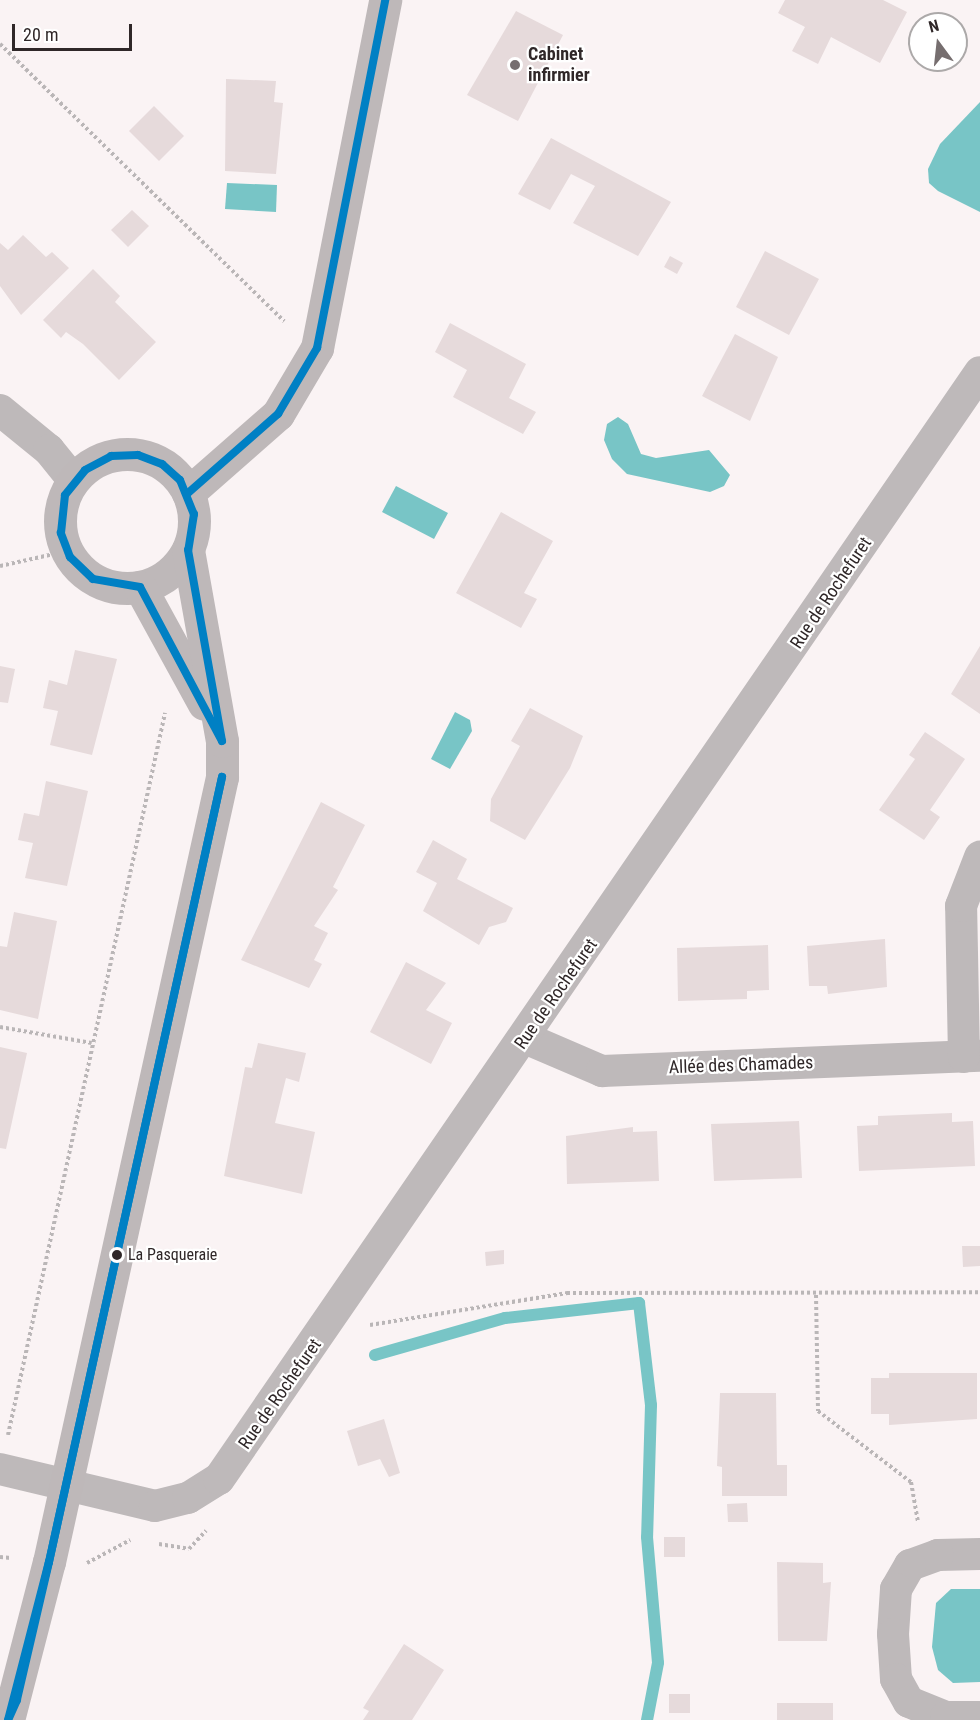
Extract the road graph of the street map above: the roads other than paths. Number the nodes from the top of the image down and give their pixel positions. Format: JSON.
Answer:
{"nodes":[{"id":1,"x":386,"y":0,"type":"edge"},
{"id":2,"x":980,"y":372,"type":"edge"},
{"id":3,"x":0,"y":410,"type":"edge"},
{"id":4,"x":74,"y":481,"type":"junction"},
{"id":5,"x":188,"y":493,"type":"junction"},
{"id":6,"x":188,"y":550,"type":"junction"},
{"id":7,"x":140,"y":587,"type":"junction"},
{"id":8,"x":222,"y":741,"type":"junction"},
{"id":9,"x":980,"y":857,"type":"edge"},
{"id":10,"x":525,"y":1038,"type":"junction"},
{"id":11,"x":972,"y":1056,"type":"edge"},
{"id":12,"x":0,"y":1469,"type":"edge"},
{"id":13,"x":66,"y":1485,"type":"junction"},
{"id":14,"x":980,"y":1554,"type":"edge"},
{"id":15,"x":980,"y":1717,"type":"edge"},
{"id":16,"x":8,"y":1720,"type":"edge"}],
"edges":[{"from":1,"to":5,"type":"street"},
{"from":2,"to":10,"type":"street","name":"Rue de Rochefuret"},
{"from":3,"to":4,"type":"street"},
{"from":4,"to":5,"type":"street"},
{"from":4,"to":7,"type":"street"},
{"from":5,"to":6,"type":"street"},
{"from":6,"to":7,"type":"street"},
{"from":6,"to":8,"type":"street"},
{"from":7,"to":8,"type":"street"},
{"from":8,"to":13,"type":"street"},
{"from":9,"to":11,"type":"street","name":"Allée des Chamades"},
{"from":10,"to":11,"type":"street","name":"Allée des Chamades"},
{"from":10,"to":13,"type":"street","name":"Rue de Rochefuret"},
{"from":12,"to":13,"type":"street","name":"Rue de Rochefuret"},
{"from":13,"to":16,"type":"street"},
{"from":14,"to":15,"type":"street"}]}
